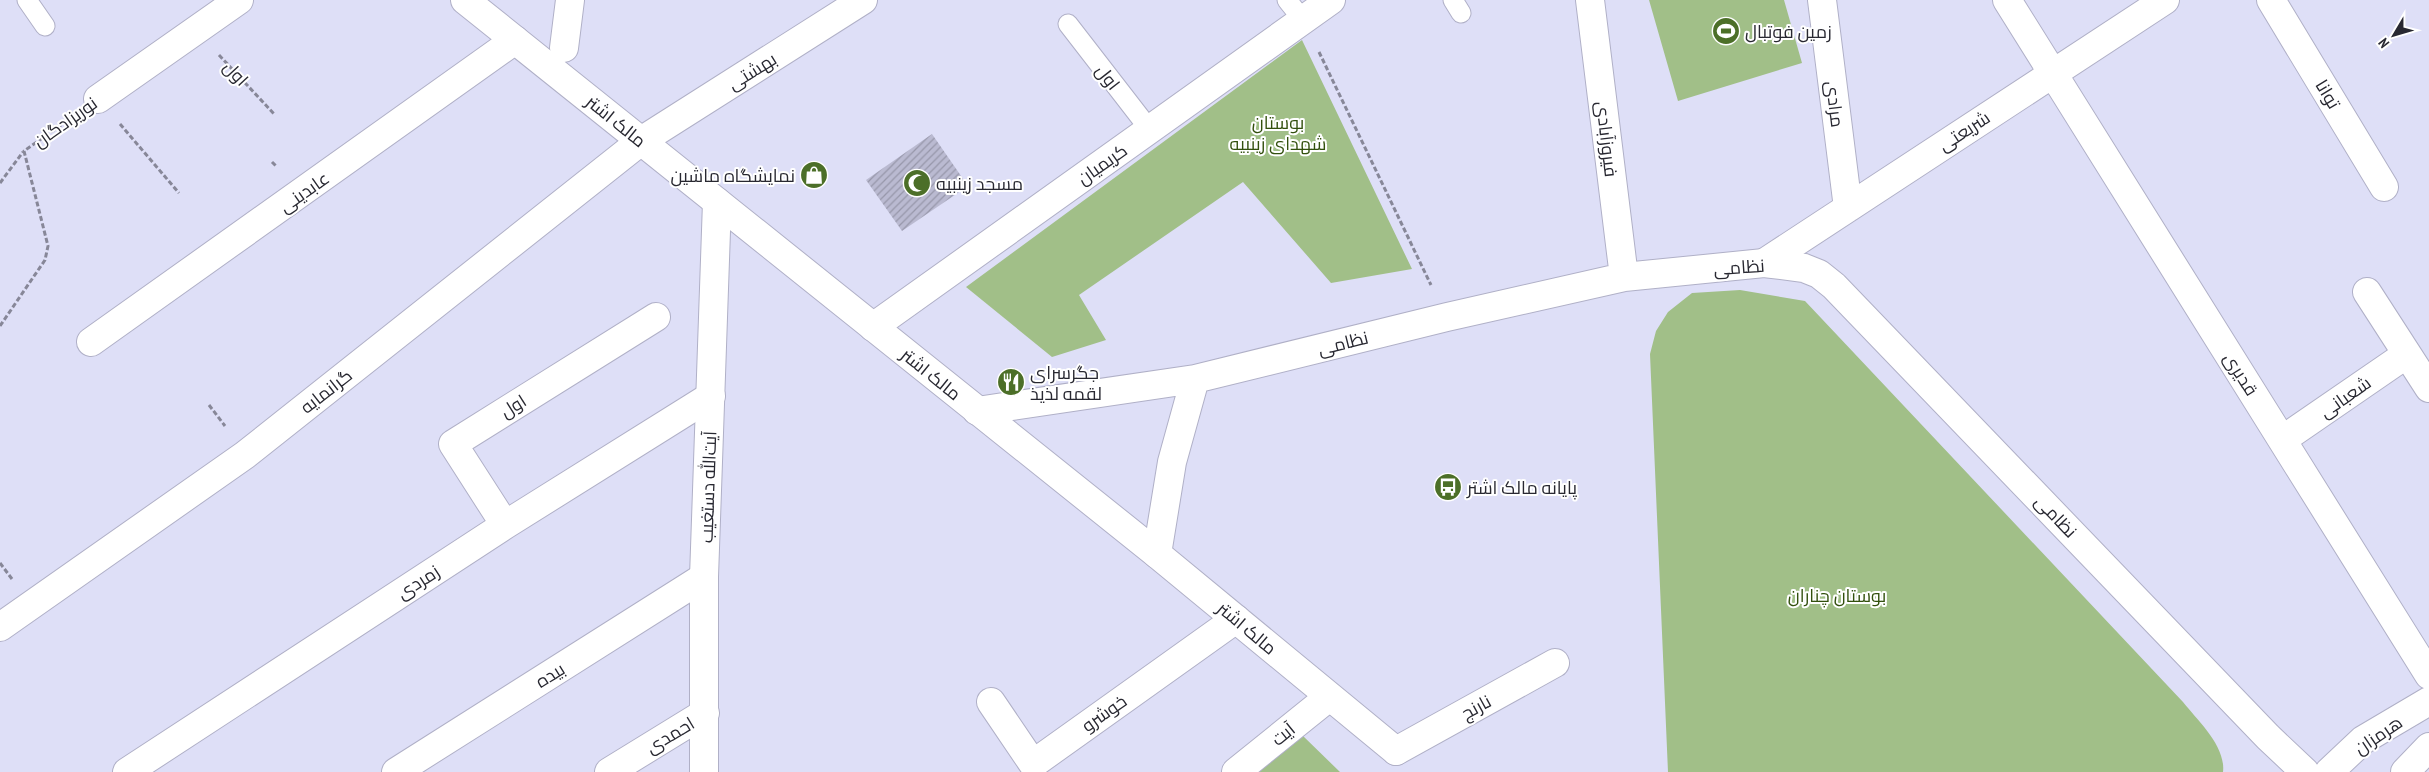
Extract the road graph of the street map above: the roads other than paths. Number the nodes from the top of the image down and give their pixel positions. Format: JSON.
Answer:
{"nodes":[{"id":1,"x":27,"y":0,"type":"edge"},
{"id":2,"x":239,"y":0,"type":"edge"},
{"id":3,"x":570,"y":0,"type":"edge"},
{"id":4,"x":861,"y":0,"type":"edge"},
{"id":5,"x":1331,"y":0,"type":"edge"},
{"id":6,"x":1590,"y":0,"type":"edge"},
{"id":7,"x":1822,"y":0,"type":"edge"},
{"id":8,"x":2008,"y":0,"type":"edge"},
{"id":9,"x":2165,"y":0,"type":"edge"},
{"id":10,"x":2272,"y":0,"type":"edge"},
{"id":11,"x":479,"y":3,"type":"edge"},
{"id":12,"x":1295,"y":10,"type":"edge"},
{"id":13,"x":1068,"y":24,"type":"dead end"},
{"id":14,"x":45,"y":26,"type":"dead end"},
{"id":15,"x":515,"y":40,"type":"junction"},
{"id":16,"x":564,"y":48,"type":"dead end"},
{"id":17,"x":2053,"y":73,"type":"junction"},
{"id":18,"x":98,"y":99,"type":"road end"},
{"id":19,"x":1150,"y":130,"type":"junction"},
{"id":20,"x":641,"y":141,"type":"junction"},
{"id":21,"x":2384,"y":187,"type":"dead end"},
{"id":22,"x":717,"y":202,"type":"junction"},
{"id":23,"x":1848,"y":208,"type":"junction"},
{"id":24,"x":1764,"y":263,"type":"junction"},
{"id":25,"x":1624,"y":277,"type":"junction"},
{"id":26,"x":2367,"y":292,"type":"dead end"},
{"id":27,"x":656,"y":317,"type":"dead end"},
{"id":28,"x":873,"y":327,"type":"junction"},
{"id":29,"x":91,"y":342,"type":"dead end"},
{"id":30,"x":2407,"y":354,"type":"junction"},
{"id":31,"x":1195,"y":379,"type":"junction"},
{"id":32,"x":2429,"y":388,"type":"edge"},
{"id":33,"x":711,"y":396,"type":"junction"},
{"id":34,"x":977,"y":411,"type":"junction"},
{"id":35,"x":2282,"y":440,"type":"junction"},
{"id":36,"x":505,"y":525,"type":"junction"},
{"id":37,"x":1157,"y":554,"type":"junction"},
{"id":38,"x":704,"y":577,"type":"junction"},
{"id":39,"x":1236,"y":619,"type":"junction"},
{"id":40,"x":0,"y":627,"type":"edge"},
{"id":41,"x":1555,"y":663,"type":"dead end"},
{"id":42,"x":2429,"y":675,"type":"edge"},
{"id":43,"x":1329,"y":697,"type":"junction"},
{"id":44,"x":2429,"y":701,"type":"edge"},
{"id":45,"x":991,"y":702,"type":"dead end"},
{"id":46,"x":705,"y":713,"type":"junction"},
{"id":47,"x":2429,"y":747,"type":"edge"},
{"id":48,"x":1396,"y":751,"type":"joint"},
{"id":49,"x":126,"y":772,"type":"edge"},
{"id":50,"x":396,"y":772,"type":"edge"},
{"id":51,"x":609,"y":772,"type":"edge"},
{"id":52,"x":704,"y":772,"type":"edge"},
{"id":53,"x":1236,"y":772,"type":"edge"},
{"id":54,"x":2305,"y":772,"type":"edge"},
{"id":55,"x":2329,"y":772,"type":"edge"},
{"id":56,"x":2405,"y":772,"type":"edge"}],
"edges":[{"from":1,"to":14,"type":"lane"},
{"from":2,"to":18,"type":"street","name":"نوریزادگان"},
{"from":3,"to":16,"type":"street"},
{"from":4,"to":20,"type":"street","name":"بهشتی"},
{"from":5,"to":12,"type":"street","name":"کریمیان"},
{"from":6,"to":25,"type":"street","name":"فیروزآبادی"},
{"from":7,"to":23,"type":"street","name":"مرادی"},
{"from":8,"to":17,"type":"street","name":"قدیری"},
{"from":9,"to":17,"type":"street","name":"شریعتی"},
{"from":10,"to":21,"type":"street","name":"توانا"},
{"from":11,"to":15,"type":"street","name":"مالک اشتر"},
{"from":12,"to":19,"type":"street","name":"کریمیان"},
{"from":13,"to":19,"type":"lane","name":"اول"},
{"from":15,"to":20,"type":"street","name":"مالک اشتر"},
{"from":15,"to":29,"type":"street","name":"عابدینی"},
{"from":17,"to":23,"type":"street","name":"شریعتی"},
{"from":17,"to":35,"type":"street","name":"قدیری"},
{"from":19,"to":28,"type":"street","name":"کریمیان"},
{"from":20,"to":22,"type":"street","name":"مالک اشتر"},
{"from":20,"to":40,"type":"street","name":"گرانمایه"},
{"from":22,"to":28,"type":"street","name":"مالک اشتر"},
{"from":22,"to":33,"type":"street","name":"آیت‌الله دستغیب"},
{"from":23,"to":24,"type":"street","name":"شریعتی"},
{"from":24,"to":25,"type":"street","name":"نظامی"},
{"from":24,"to":54,"type":"street","name":"نظامی"},
{"from":25,"to":31,"type":"street","name":"نظامی"},
{"from":26,"to":30,"type":"street"},
{"from":27,"to":36,"type":"street","name":"اول"},
{"from":28,"to":34,"type":"street","name":"مالک اشتر"},
{"from":30,"to":32,"type":"street"},
{"from":30,"to":35,"type":"street","name":"شعبانی"},
{"from":31,"to":34,"type":"street","name":"نظامی"},
{"from":31,"to":37,"type":"street"},
{"from":33,"to":36,"type":"street","name":"زمردی"},
{"from":33,"to":38,"type":"street","name":"آیت‌الله دستغیب"},
{"from":34,"to":37,"type":"street","name":"مالک اشتر"},
{"from":35,"to":42,"type":"street","name":"قدیری"},
{"from":36,"to":49,"type":"street","name":"زمردی"},
{"from":37,"to":39,"type":"street","name":"مالک اشتر"},
{"from":38,"to":46,"type":"street","name":"آیت‌الله دستغیب"},
{"from":38,"to":50,"type":"street","name":"بیده"},
{"from":39,"to":43,"type":"street","name":"مالک اشتر"},
{"from":39,"to":45,"type":"street","name":"خوشرو"},
{"from":41,"to":48,"type":"street","name":"نارنج"},
{"from":43,"to":48,"type":"street","name":"مالک اشتر"},
{"from":43,"to":53,"type":"street","name":"آیت"},
{"from":44,"to":55,"type":"street","name":"هرمزان"},
{"from":46,"to":51,"type":"street","name":"احمدی"},
{"from":46,"to":52,"type":"street","name":"آیت‌الله دستغیب"},
{"from":47,"to":56,"type":"street"}]}
